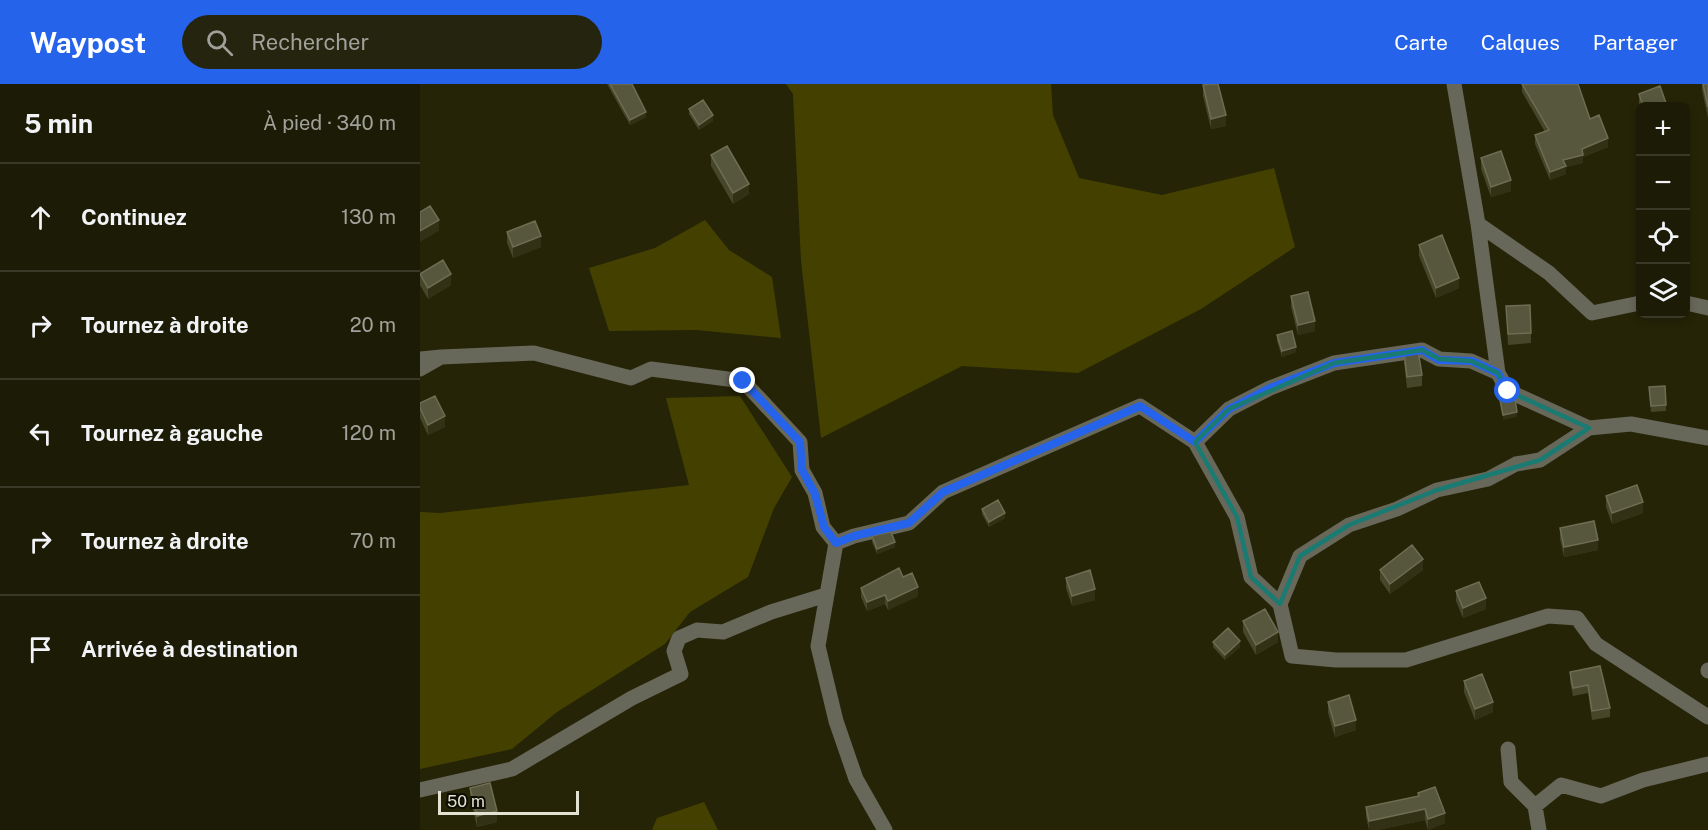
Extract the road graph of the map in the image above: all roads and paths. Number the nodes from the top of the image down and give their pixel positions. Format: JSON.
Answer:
{"nodes":[{"id":1,"x":1454,"y":84,"type":"edge"},
{"id":2,"x":1478,"y":225,"type":"junction"},
{"id":3,"x":1636,"y":304,"type":"edge"},
{"id":4,"x":1690,"y":304,"type":"edge"},
{"id":5,"x":1708,"y":308,"type":"edge"},
{"id":6,"x":441,"y":357,"type":"junction"},
{"id":7,"x":420,"y":359,"type":"edge"},
{"id":8,"x":420,"y":369,"type":"edge"},
{"id":9,"x":1498,"y":373,"type":"junction"},
{"id":10,"x":1589,"y":428,"type":"junction"},
{"id":11,"x":1708,"y":438,"type":"edge"},
{"id":12,"x":1195,"y":442,"type":"junction"},
{"id":13,"x":836,"y":543,"type":"junction"},
{"id":14,"x":826,"y":595,"type":"junction"},
{"id":15,"x":1280,"y":604,"type":"junction"},
{"id":16,"x":1708,"y":717,"type":"edge"},
{"id":17,"x":1508,"y":749,"type":"dead end"},
{"id":18,"x":1708,"y":764,"type":"edge"},
{"id":19,"x":420,"y":790,"type":"edge"},
{"id":20,"x":1535,"y":806,"type":"junction"},
{"id":21,"x":885,"y":830,"type":"edge"},
{"id":22,"x":1539,"y":830,"type":"edge"}],
"edges":[{"from":1,"to":2,"type":"street"},
{"from":2,"to":3,"type":"street"},
{"from":2,"to":9,"type":"street"},
{"from":4,"to":5,"type":"street"},
{"from":6,"to":7,"type":"street"},
{"from":6,"to":8,"type":"street"},
{"from":6,"to":13,"type":"street"},
{"from":9,"to":10,"type":"street"},
{"from":9,"to":12,"type":"street"},
{"from":10,"to":11,"type":"street"},
{"from":10,"to":15,"type":"street"},
{"from":12,"to":13,"type":"street"},
{"from":12,"to":15,"type":"street"},
{"from":13,"to":14,"type":"street"},
{"from":14,"to":19,"type":"street"},
{"from":14,"to":21,"type":"street"},
{"from":15,"to":16,"type":"street"},
{"from":17,"to":20,"type":"street"},
{"from":18,"to":20,"type":"street"},
{"from":20,"to":22,"type":"street"}]}
